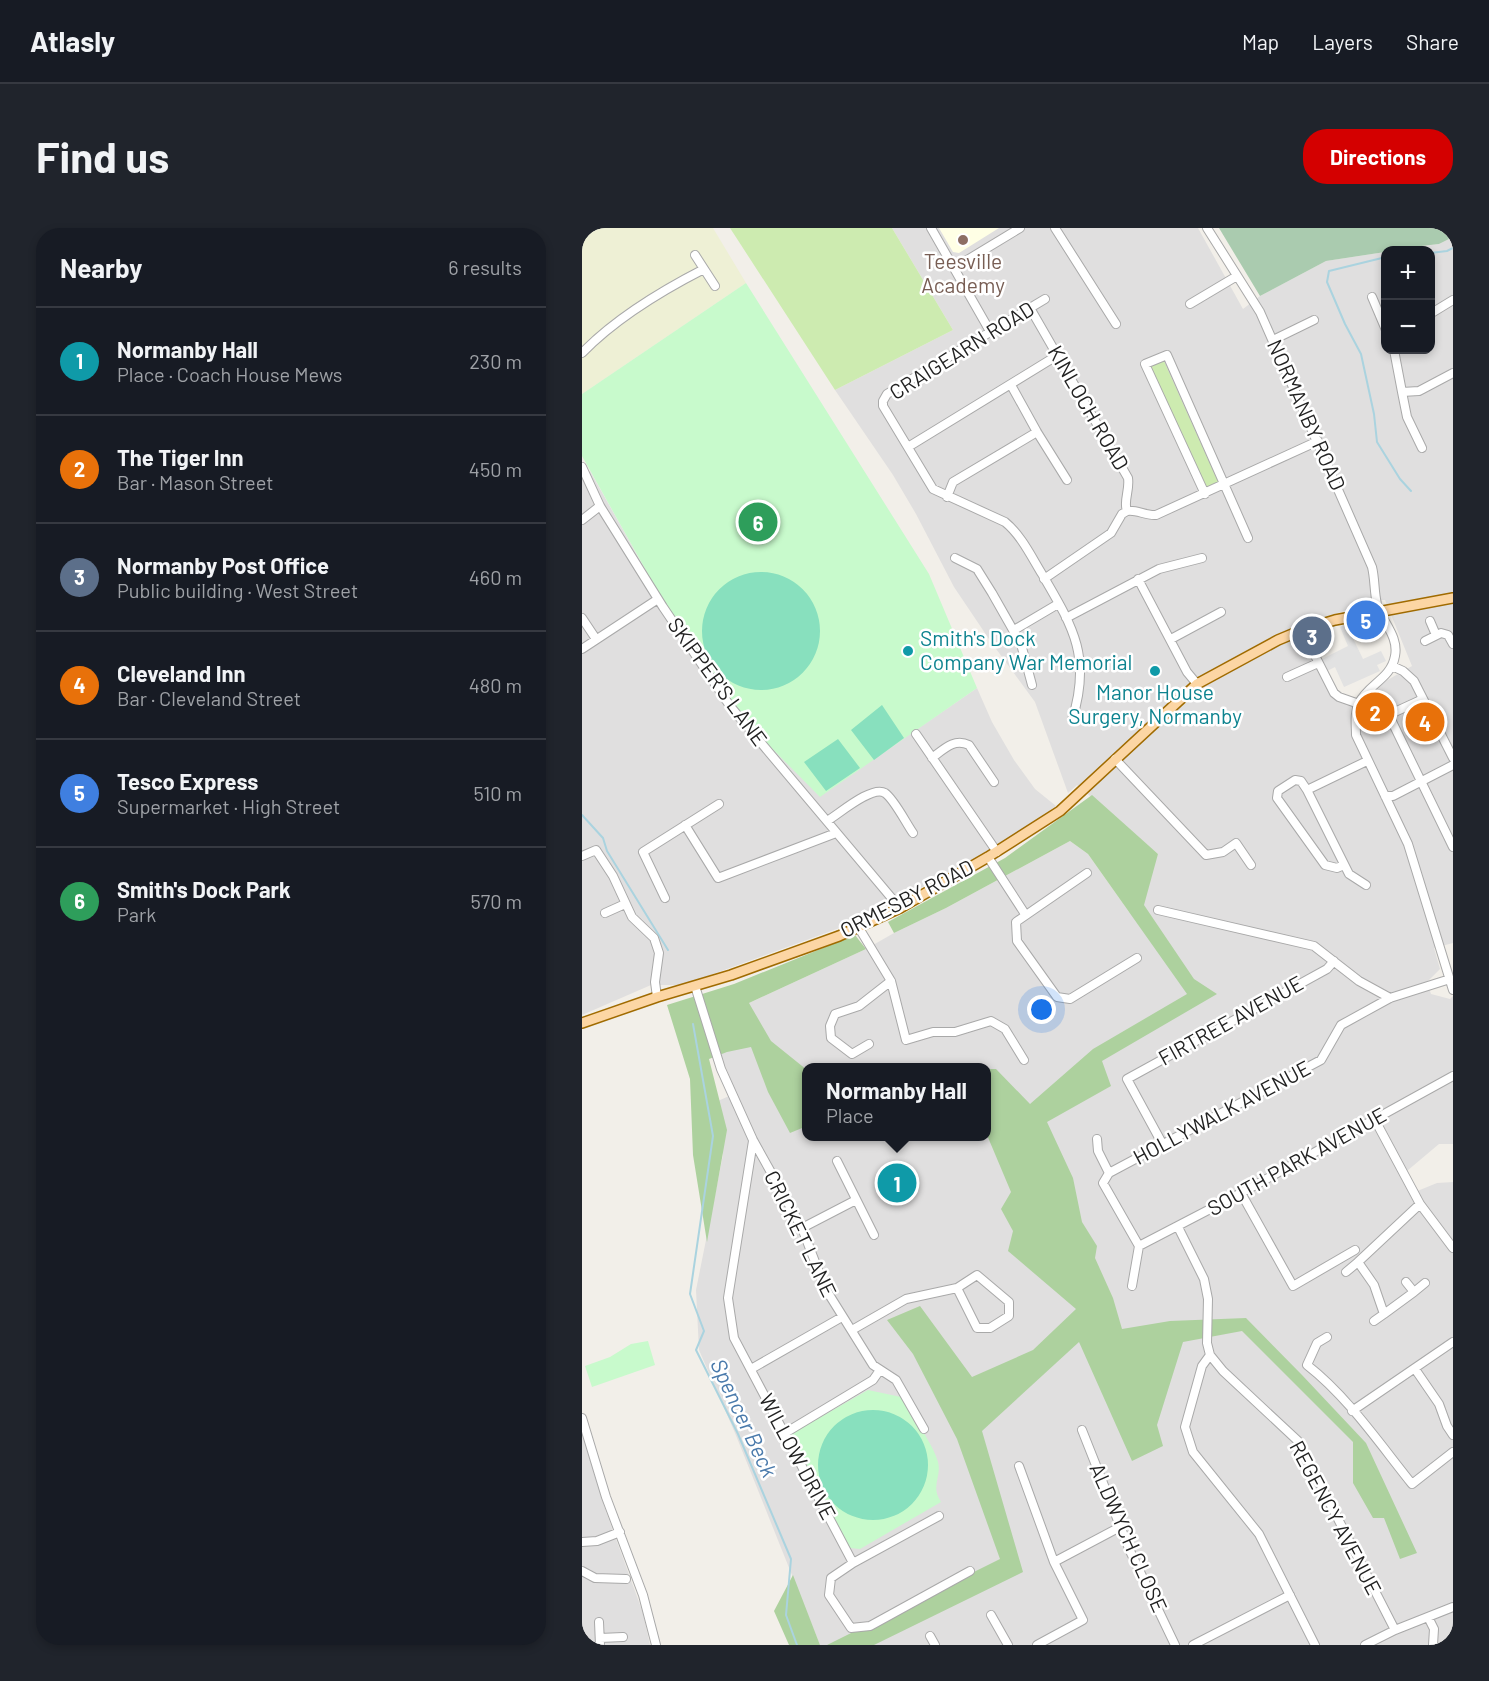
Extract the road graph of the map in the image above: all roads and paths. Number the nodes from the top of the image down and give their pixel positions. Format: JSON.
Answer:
{"nodes":[{"id":1,"x":931,"y":228,"type":"edge"},
{"id":2,"x":1020,"y":228,"type":"edge"},
{"id":3,"x":1055,"y":228,"type":"edge"},
{"id":4,"x":1207,"y":228,"type":"edge"},
{"id":5,"x":695,"y":255,"type":"dead end"},
{"id":6,"x":704,"y":268,"type":"junction"},
{"id":7,"x":954,"y":268,"type":"junction"},
{"id":8,"x":1237,"y":276,"type":"junction"},
{"id":9,"x":715,"y":286,"type":"dead end"},
{"id":10,"x":1372,"y":297,"type":"dead end"},
{"id":11,"x":1045,"y":299,"type":"dead end"},
{"id":12,"x":1453,"y":300,"type":"edge"},
{"id":13,"x":1190,"y":303,"type":"dead end"},
{"id":14,"x":1030,"y":308,"type":"junction"},
{"id":15,"x":1435,"y":311,"type":"edge"},
{"id":16,"x":1381,"y":318,"type":"edge"},
{"id":17,"x":1314,"y":320,"type":"dead end"},
{"id":18,"x":1116,"y":324,"type":"dead end"},
{"id":19,"x":991,"y":333,"type":"junction"},
{"id":20,"x":1273,"y":340,"type":"junction"},
{"id":21,"x":582,"y":353,"type":"edge"},
{"id":22,"x":1395,"y":354,"type":"edge"},
{"id":23,"x":1058,"y":356,"type":"junction"},
{"id":24,"x":1453,"y":373,"type":"edge"},
{"id":25,"x":1011,"y":385,"type":"junction"},
{"id":26,"x":1402,"y":392,"type":"junction"},
{"id":27,"x":1037,"y":432,"type":"junction"},
{"id":28,"x":1318,"y":441,"type":"junction"},
{"id":29,"x":908,"y":447,"type":"junction"},
{"id":30,"x":1422,"y":448,"type":"dead end"},
{"id":31,"x":582,"y":467,"type":"edge"},
{"id":32,"x":1066,"y":480,"type":"dead end"},
{"id":33,"x":1224,"y":485,"type":"junction"},
{"id":34,"x":1204,"y":494,"type":"junction"},
{"id":35,"x":947,"y":497,"type":"junction"},
{"id":36,"x":600,"y":506,"type":"junction"},
{"id":37,"x":1127,"y":511,"type":"junction"},
{"id":38,"x":582,"y":520,"type":"edge"},
{"id":39,"x":1248,"y":538,"type":"dead end"},
{"id":40,"x":955,"y":558,"type":"dead end"},
{"id":41,"x":1202,"y":558,"type":"dead end"},
{"id":42,"x":1044,"y":579,"type":"junction"},
{"id":43,"x":1138,"y":579,"type":"junction"},
{"id":44,"x":1453,"y":598,"type":"edge"},
{"id":45,"x":658,"y":599,"type":"junction"},
{"id":46,"x":1058,"y":604,"type":"junction"},
{"id":47,"x":1221,"y":612,"type":"dead end"},
{"id":48,"x":1381,"y":612,"type":"junction"},
{"id":49,"x":582,"y":618,"type":"edge"},
{"id":50,"x":1066,"y":618,"type":"junction"},
{"id":51,"x":1430,"y":621,"type":"dead end"},
{"id":52,"x":1014,"y":630,"type":"junction"},
{"id":53,"x":1302,"y":630,"type":"junction"},
{"id":54,"x":1439,"y":634,"type":"junction"},
{"id":55,"x":597,"y":639,"type":"junction"},
{"id":56,"x":1171,"y":639,"type":"junction"},
{"id":57,"x":1425,"y":641,"type":"dead end"},
{"id":58,"x":1453,"y":644,"type":"edge"},
{"id":59,"x":582,"y":649,"type":"edge"},
{"id":60,"x":1318,"y":663,"type":"junction"},
{"id":61,"x":1392,"y":666,"type":"junction"},
{"id":62,"x":1287,"y":677,"type":"dead end"},
{"id":63,"x":1197,"y":684,"type":"junction"},
{"id":64,"x":1032,"y":685,"type":"dead end"},
{"id":65,"x":1381,"y":699,"type":"dead end"},
{"id":66,"x":1424,"y":699,"type":"junction"},
{"id":67,"x":1359,"y":704,"type":"junction"},
{"id":68,"x":1388,"y":715,"type":"junction"},
{"id":69,"x":1072,"y":720,"type":"dead end"},
{"id":70,"x":1373,"y":722,"type":"dead end"},
{"id":71,"x":916,"y":734,"type":"dead end"},
{"id":72,"x":932,"y":758,"type":"junction"},
{"id":73,"x":1453,"y":758,"type":"edge"},
{"id":74,"x":1115,"y":759,"type":"junction"},
{"id":75,"x":1367,"y":761,"type":"junction"},
{"id":76,"x":1453,"y":765,"type":"edge"},
{"id":77,"x":994,"y":782,"type":"dead end"},
{"id":78,"x":1420,"y":782,"type":"junction"},
{"id":79,"x":1307,"y":790,"type":"junction"},
{"id":80,"x":1389,"y":796,"type":"junction"},
{"id":81,"x":719,"y":804,"type":"dead end"},
{"id":82,"x":827,"y":821,"type":"junction"},
{"id":83,"x":685,"y":825,"type":"junction"},
{"id":84,"x":836,"y":833,"type":"junction"},
{"id":85,"x":913,"y":833,"type":"dead end"},
{"id":86,"x":1453,"y":847,"type":"edge"},
{"id":87,"x":997,"y":852,"type":"junction"},
{"id":88,"x":582,"y":856,"type":"edge"},
{"id":89,"x":988,"y":857,"type":"junction"},
{"id":90,"x":1251,"y":865,"type":"dead end"},
{"id":91,"x":1344,"y":865,"type":"junction"},
{"id":92,"x":1088,"y":873,"type":"dead end"},
{"id":93,"x":1366,"y":885,"type":"dead end"},
{"id":94,"x":665,"y":898,"type":"dead end"},
{"id":95,"x":625,"y":903,"type":"junction"},
{"id":96,"x":900,"y":908,"type":"junction"},
{"id":97,"x":1158,"y":910,"type":"dead end"},
{"id":98,"x":605,"y":914,"type":"dead end"},
{"id":99,"x":1025,"y":914,"type":"junction"},
{"id":100,"x":859,"y":928,"type":"junction"},
{"id":101,"x":1137,"y":958,"type":"dead end"},
{"id":102,"x":1334,"y":961,"type":"junction"},
{"id":103,"x":1450,"y":979,"type":"junction"},
{"id":104,"x":891,"y":981,"type":"junction"},
{"id":105,"x":695,"y":986,"type":"junction"},
{"id":106,"x":1453,"y":990,"type":"edge"},
{"id":107,"x":657,"y":997,"type":"junction"},
{"id":108,"x":1390,"y":998,"type":"junction"},
{"id":109,"x":582,"y":1023,"type":"edge"},
{"id":110,"x":868,"y":1044,"type":"dead end"},
{"id":111,"x":1024,"y":1060,"type":"dead end"},
{"id":112,"x":1453,"y":1076,"type":"edge"},
{"id":113,"x":1375,"y":1120,"type":"junction"},
{"id":114,"x":1097,"y":1139,"type":"dead end"},
{"id":115,"x":753,"y":1140,"type":"junction"},
{"id":116,"x":1163,"y":1145,"type":"junction"},
{"id":117,"x":837,"y":1161,"type":"dead end"},
{"id":118,"x":1109,"y":1173,"type":"junction"},
{"id":119,"x":1241,"y":1193,"type":"junction"},
{"id":120,"x":856,"y":1200,"type":"junction"},
{"id":121,"x":1420,"y":1204,"type":"junction"},
{"id":122,"x":1178,"y":1227,"type":"junction"},
{"id":123,"x":802,"y":1228,"type":"junction"},
{"id":124,"x":874,"y":1235,"type":"dead end"},
{"id":125,"x":1139,"y":1246,"type":"junction"},
{"id":126,"x":1453,"y":1248,"type":"edge"},
{"id":127,"x":1355,"y":1250,"type":"dead end"},
{"id":128,"x":1358,"y":1262,"type":"junction"},
{"id":129,"x":1346,"y":1272,"type":"dead end"},
{"id":130,"x":1406,"y":1282,"type":"dead end"},
{"id":131,"x":1425,"y":1283,"type":"dead end"},
{"id":132,"x":1132,"y":1286,"type":"dead end"},
{"id":133,"x":957,"y":1288,"type":"junction"},
{"id":134,"x":1414,"y":1292,"type":"junction"},
{"id":135,"x":1384,"y":1314,"type":"junction"},
{"id":136,"x":843,"y":1317,"type":"junction"},
{"id":137,"x":1374,"y":1321,"type":"dead end"},
{"id":138,"x":852,"y":1330,"type":"junction"},
{"id":139,"x":1327,"y":1337,"type":"dead end"},
{"id":140,"x":1453,"y":1342,"type":"edge"},
{"id":141,"x":1210,"y":1355,"type":"junction"},
{"id":142,"x":750,"y":1369,"type":"junction"},
{"id":143,"x":880,"y":1370,"type":"junction"},
{"id":144,"x":1415,"y":1370,"type":"junction"},
{"id":145,"x":1352,"y":1411,"type":"junction"},
{"id":146,"x":582,"y":1418,"type":"edge"},
{"id":147,"x":924,"y":1429,"type":"dead end"},
{"id":148,"x":1082,"y":1430,"type":"dead end"},
{"id":149,"x":784,"y":1433,"type":"junction"},
{"id":150,"x":1453,"y":1435,"type":"edge"},
{"id":151,"x":1453,"y":1452,"type":"edge"},
{"id":152,"x":1018,"y":1466,"type":"dead end"},
{"id":153,"x":939,"y":1516,"type":"dead end"},
{"id":154,"x":1120,"y":1527,"type":"junction"},
{"id":155,"x":620,"y":1532,"type":"junction"},
{"id":156,"x":582,"y":1542,"type":"edge"},
{"id":157,"x":1054,"y":1562,"type":"junction"},
{"id":158,"x":853,"y":1563,"type":"junction"},
{"id":159,"x":582,"y":1571,"type":"edge"},
{"id":160,"x":970,"y":1571,"type":"dead end"},
{"id":161,"x":626,"y":1579,"type":"dead end"},
{"id":162,"x":1290,"y":1595,"type":"junction"},
{"id":163,"x":1453,"y":1607,"type":"edge"},
{"id":164,"x":991,"y":1615,"type":"dead end"},
{"id":165,"x":1428,"y":1617,"type":"junction"},
{"id":166,"x":599,"y":1622,"type":"dead end"},
{"id":167,"x":1395,"y":1630,"type":"junction"},
{"id":168,"x":930,"y":1636,"type":"dead end"},
{"id":169,"x":623,"y":1637,"type":"dead end"},
{"id":170,"x":600,"y":1641,"type":"edge"},
{"id":171,"x":656,"y":1645,"type":"edge"},
{"id":172,"x":935,"y":1645,"type":"edge"},
{"id":173,"x":1008,"y":1645,"type":"edge"},
{"id":174,"x":1037,"y":1645,"type":"edge"},
{"id":175,"x":1175,"y":1645,"type":"edge"},
{"id":176,"x":1193,"y":1645,"type":"edge"},
{"id":177,"x":1315,"y":1645,"type":"edge"},
{"id":178,"x":1365,"y":1645,"type":"edge"},
{"id":179,"x":1433,"y":1645,"type":"edge"}],
"edges":[{"from":1,"to":7,"type":"street"},
{"from":2,"to":7,"type":"street"},
{"from":3,"to":18,"type":"street"},
{"from":4,"to":8,"type":"street","name":"NORMANBY ROAD"},
{"from":5,"to":6,"type":"street"},
{"from":6,"to":9,"type":"street"},
{"from":6,"to":21,"type":"street"},
{"from":7,"to":19,"type":"street"},
{"from":8,"to":13,"type":"street"},
{"from":8,"to":20,"type":"street","name":"NORMANBY ROAD"},
{"from":10,"to":16,"type":"street"},
{"from":11,"to":14,"type":"street","name":"CRAIGEARN ROAD"},
{"from":12,"to":15,"type":"street"},
{"from":14,"to":19,"type":"street","name":"CRAIGEARN ROAD"},
{"from":14,"to":23,"type":"street","name":"KINLOCH ROAD"},
{"from":17,"to":20,"type":"street"},
{"from":19,"to":29,"type":"street","name":"CRAIGEARN ROAD"},
{"from":20,"to":28,"type":"street","name":"NORMANBY ROAD"},
{"from":22,"to":26,"type":"street"},
{"from":23,"to":25,"type":"street"},
{"from":23,"to":37,"type":"street","name":"KINLOCH ROAD"},
{"from":24,"to":26,"type":"street"},
{"from":25,"to":27,"type":"street"},
{"from":25,"to":29,"type":"street"},
{"from":26,"to":30,"type":"street"},
{"from":27,"to":32,"type":"street"},
{"from":27,"to":35,"type":"street"},
{"from":28,"to":33,"type":"street"},
{"from":28,"to":48,"type":"street","name":"NORMANBY ROAD"},
{"from":29,"to":35,"type":"street"},
{"from":31,"to":36,"type":"street","name":"SKIPPER'S LANE"},
{"from":33,"to":34,"type":"street"},
{"from":33,"to":34,"type":"street"},
{"from":33,"to":39,"type":"street"},
{"from":34,"to":37,"type":"street"},
{"from":35,"to":42,"type":"street"},
{"from":36,"to":38,"type":"street"},
{"from":36,"to":45,"type":"street","name":"SKIPPER'S LANE"},
{"from":37,"to":42,"type":"street"},
{"from":40,"to":52,"type":"street"},
{"from":41,"to":43,"type":"street"},
{"from":42,"to":46,"type":"street"},
{"from":43,"to":50,"type":"street"},
{"from":43,"to":56,"type":"street"},
{"from":44,"to":48,"type":"main road","name":"ORMESBY ROAD"},
{"from":45,"to":55,"type":"street"},
{"from":45,"to":82,"type":"street","name":"SKIPPER'S LANE"},
{"from":46,"to":50,"type":"street"},
{"from":46,"to":52,"type":"street"},
{"from":47,"to":56,"type":"street"},
{"from":48,"to":53,"type":"main road","name":"ORMESBY ROAD"},
{"from":48,"to":61,"type":"street","name":"NORMANBY ROAD"},
{"from":49,"to":55,"type":"street"},
{"from":50,"to":69,"type":"street"},
{"from":51,"to":54,"type":"street"},
{"from":52,"to":64,"type":"street"},
{"from":53,"to":60,"type":"street"},
{"from":53,"to":63,"type":"main road","name":"ORMESBY ROAD"},
{"from":54,"to":57,"type":"street"},
{"from":54,"to":58,"type":"street"},
{"from":55,"to":59,"type":"street"},
{"from":56,"to":63,"type":"street"},
{"from":60,"to":62,"type":"street"},
{"from":60,"to":67,"type":"street"},
{"from":61,"to":66,"type":"street"},
{"from":61,"to":67,"type":"street"},
{"from":63,"to":74,"type":"main road","name":"ORMESBY ROAD"},
{"from":65,"to":68,"type":"street"},
{"from":66,"to":68,"type":"street"},
{"from":66,"to":73,"type":"street"},
{"from":67,"to":75,"type":"street"},
{"from":68,"to":70,"type":"street"},
{"from":68,"to":78,"type":"street"},
{"from":71,"to":72,"type":"street"},
{"from":72,"to":77,"type":"street"},
{"from":72,"to":87,"type":"street"},
{"from":74,"to":87,"type":"main road","name":"ORMESBY ROAD"},
{"from":74,"to":90,"type":"street"},
{"from":75,"to":79,"type":"street"},
{"from":75,"to":80,"type":"street"},
{"from":76,"to":78,"type":"street"},
{"from":78,"to":80,"type":"street"},
{"from":78,"to":86,"type":"street"},
{"from":79,"to":91,"type":"street"},
{"from":79,"to":91,"type":"street"},
{"from":80,"to":103,"type":"street"},
{"from":81,"to":83,"type":"street"},
{"from":82,"to":84,"type":"street","name":"SKIPPER'S LANE"},
{"from":82,"to":85,"type":"street"},
{"from":83,"to":84,"type":"street"},
{"from":83,"to":94,"type":"street"},
{"from":84,"to":96,"type":"street","name":"SKIPPER'S LANE"},
{"from":87,"to":89,"type":"main road","name":"ORMESBY ROAD"},
{"from":88,"to":95,"type":"street"},
{"from":89,"to":96,"type":"main road","name":"ORMESBY ROAD"},
{"from":89,"to":99,"type":"street"},
{"from":91,"to":93,"type":"street"},
{"from":92,"to":99,"type":"street"},
{"from":95,"to":98,"type":"street"},
{"from":95,"to":107,"type":"street"},
{"from":96,"to":100,"type":"main road","name":"ORMESBY ROAD"},
{"from":97,"to":102,"type":"street"},
{"from":99,"to":101,"type":"street"},
{"from":100,"to":104,"type":"street"},
{"from":100,"to":105,"type":"main road","name":"ORMESBY ROAD"},
{"from":102,"to":108,"type":"street"},
{"from":102,"to":116,"type":"street","name":"FIRTREE AVENUE"},
{"from":103,"to":106,"type":"street"},
{"from":103,"to":108,"type":"street","name":"HOLLYWALK AVENUE"},
{"from":104,"to":110,"type":"street"},
{"from":104,"to":111,"type":"street"},
{"from":105,"to":107,"type":"main road"},
{"from":105,"to":115,"type":"street","name":"CRICKET LANE"},
{"from":107,"to":109,"type":"main road"},
{"from":108,"to":116,"type":"street","name":"HOLLYWALK AVENUE"},
{"from":112,"to":113,"type":"street","name":"SOUTH PARK AVENUE"},
{"from":113,"to":119,"type":"street","name":"SOUTH PARK AVENUE"},
{"from":113,"to":121,"type":"street"},
{"from":114,"to":118,"type":"street"},
{"from":115,"to":123,"type":"street","name":"CRICKET LANE"},
{"from":115,"to":142,"type":"street","name":"WILLOW DRIVE"},
{"from":116,"to":118,"type":"street","name":"HOLLYWALK AVENUE"},
{"from":117,"to":120,"type":"street"},
{"from":118,"to":125,"type":"street"},
{"from":119,"to":122,"type":"street","name":"SOUTH PARK AVENUE"},
{"from":119,"to":127,"type":"street"},
{"from":120,"to":123,"type":"street"},
{"from":120,"to":124,"type":"street"},
{"from":121,"to":126,"type":"street"},
{"from":121,"to":128,"type":"street"},
{"from":122,"to":125,"type":"street","name":"SOUTH PARK AVENUE"},
{"from":122,"to":141,"type":"street"},
{"from":123,"to":136,"type":"street","name":"CRICKET LANE"},
{"from":125,"to":132,"type":"street"},
{"from":128,"to":129,"type":"street"},
{"from":128,"to":135,"type":"street"},
{"from":130,"to":134,"type":"street"},
{"from":131,"to":134,"type":"street"},
{"from":133,"to":133,"type":"street"},
{"from":133,"to":138,"type":"street"},
{"from":134,"to":135,"type":"street"},
{"from":135,"to":137,"type":"street"},
{"from":136,"to":138,"type":"street","name":"CRICKET LANE"},
{"from":136,"to":142,"type":"street"},
{"from":138,"to":143,"type":"street","name":"CRICKET LANE"},
{"from":139,"to":145,"type":"street"},
{"from":140,"to":144,"type":"street"},
{"from":141,"to":162,"type":"street"},
{"from":141,"to":167,"type":"street","name":"REGENCY AVENUE"},
{"from":142,"to":149,"type":"street","name":"WILLOW DRIVE"},
{"from":143,"to":147,"type":"street","name":"CRICKET LANE"},
{"from":143,"to":149,"type":"street"},
{"from":144,"to":145,"type":"street"},
{"from":144,"to":150,"type":"street"},
{"from":145,"to":151,"type":"street"},
{"from":146,"to":155,"type":"street"},
{"from":148,"to":154,"type":"street","name":"ALDWYCH CLOSE"},
{"from":149,"to":158,"type":"street","name":"WILLOW DRIVE"},
{"from":152,"to":157,"type":"street"},
{"from":153,"to":158,"type":"street"},
{"from":154,"to":157,"type":"street"},
{"from":154,"to":175,"type":"street","name":"ALDWYCH CLOSE"},
{"from":155,"to":156,"type":"street"},
{"from":155,"to":171,"type":"street"},
{"from":157,"to":174,"type":"street"},
{"from":158,"to":160,"type":"street"},
{"from":159,"to":161,"type":"street"},
{"from":162,"to":176,"type":"street"},
{"from":162,"to":177,"type":"street"},
{"from":163,"to":165,"type":"street"},
{"from":164,"to":173,"type":"street"},
{"from":165,"to":167,"type":"street"},
{"from":165,"to":179,"type":"street"},
{"from":166,"to":170,"type":"street"},
{"from":167,"to":178,"type":"street"},
{"from":168,"to":172,"type":"street"},
{"from":169,"to":170,"type":"street"}]}
